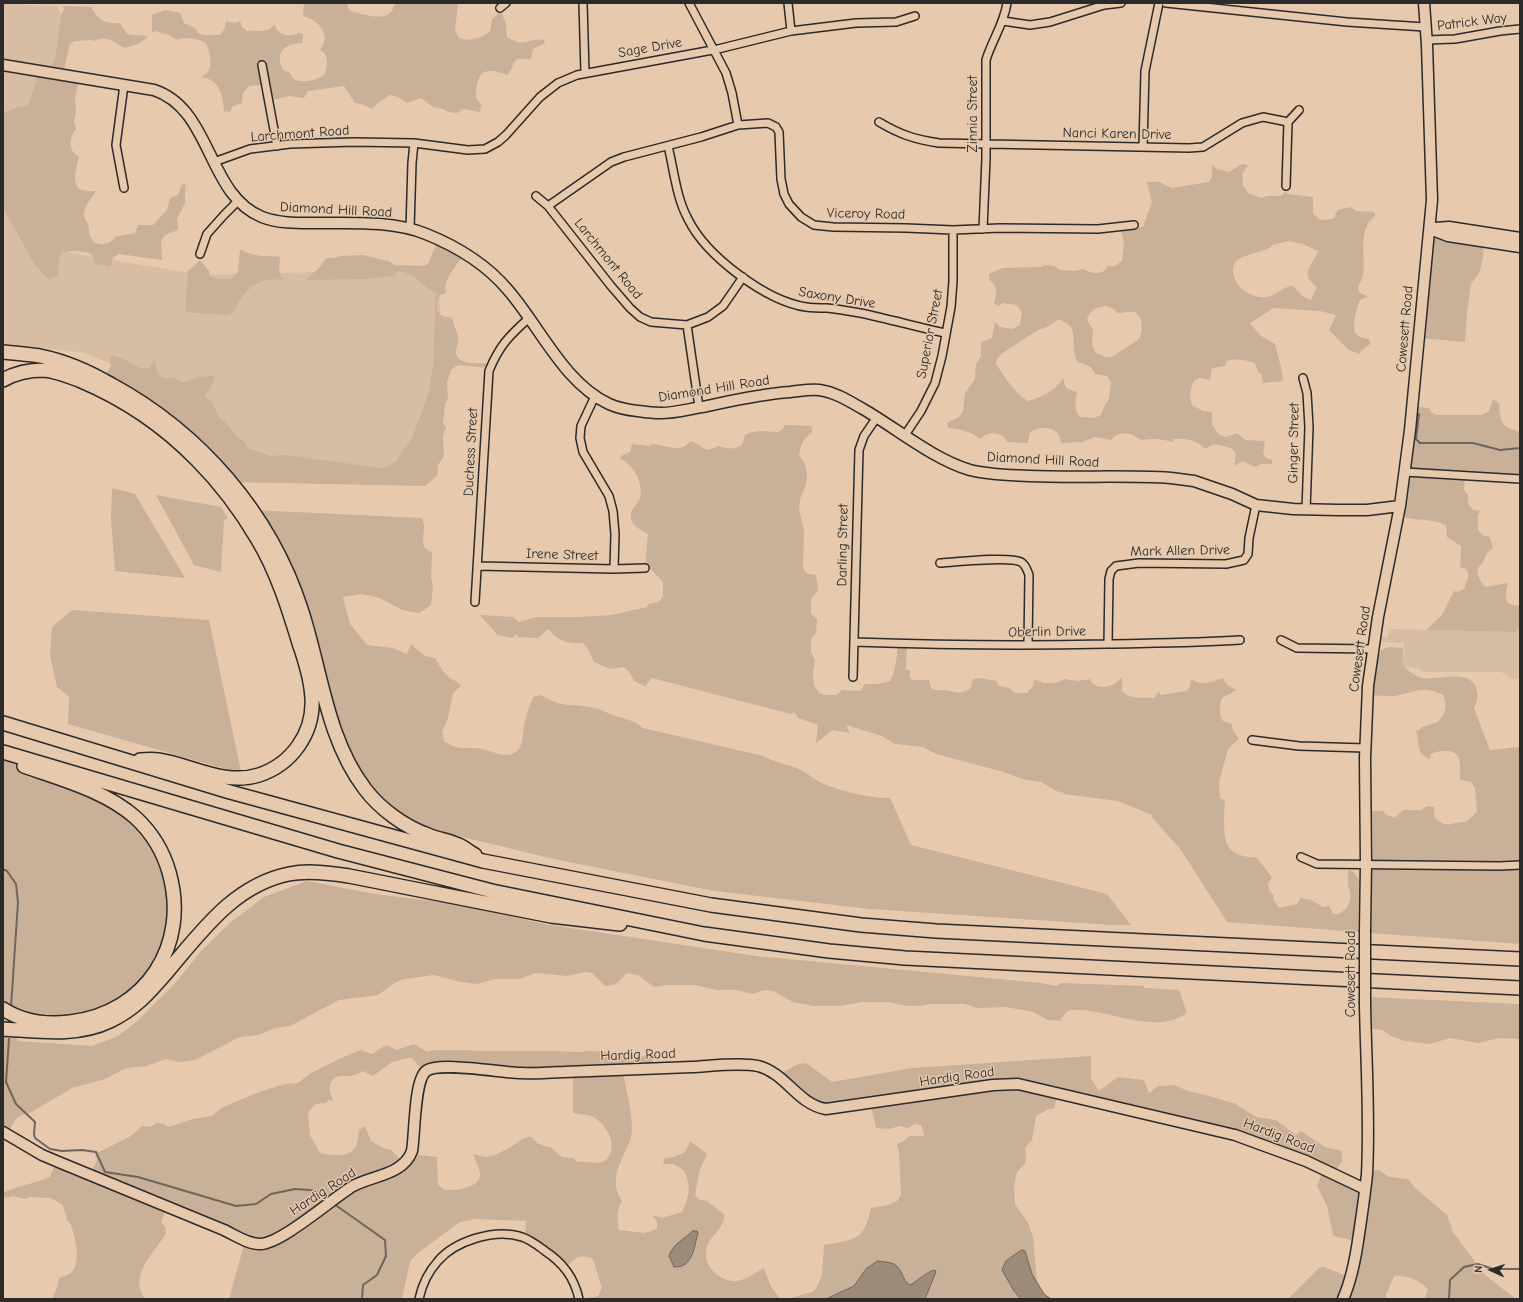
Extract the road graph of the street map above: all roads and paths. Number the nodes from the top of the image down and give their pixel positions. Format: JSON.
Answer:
{"nodes":[{"id":1,"x":583,"y":3,"type":"edge"},
{"id":2,"x":689,"y":3,"type":"edge"},
{"id":3,"x":788,"y":3,"type":"edge"},
{"id":4,"x":1007,"y":3,"type":"edge"},
{"id":5,"x":1121,"y":3,"type":"edge"},
{"id":6,"x":1159,"y":3,"type":"edge"},
{"id":7,"x":1166,"y":3,"type":"edge"},
{"id":8,"x":1424,"y":3,"type":"edge"},
{"id":9,"x":915,"y":16,"type":"dead end"},
{"id":10,"x":1003,"y":21,"type":"junction"},
{"id":11,"x":1425,"y":27,"type":"junction"},
{"id":12,"x":1520,"y":29,"type":"edge"},
{"id":13,"x":791,"y":31,"type":"junction"},
{"id":14,"x":1426,"y":40,"type":"junction"},
{"id":15,"x":713,"y":49,"type":"junction"},
{"id":16,"x":3,"y":65,"type":"edge"},
{"id":17,"x":262,"y":65,"type":"dead end"},
{"id":18,"x":585,"y":73,"type":"junction"},
{"id":19,"x":124,"y":85,"type":"junction"},
{"id":20,"x":1299,"y":110,"type":"dead end"},
{"id":21,"x":879,"y":122,"type":"dead end"},
{"id":22,"x":1288,"y":122,"type":"junction"},
{"id":23,"x":738,"y":126,"type":"junction"},
{"id":24,"x":414,"y":143,"type":"junction"},
{"id":25,"x":986,"y":143,"type":"junction"},
{"id":26,"x":276,"y":146,"type":"junction"},
{"id":27,"x":668,"y":146,"type":"junction"},
{"id":28,"x":1143,"y":147,"type":"junction"},
{"id":29,"x":214,"y":162,"type":"junction"},
{"id":30,"x":1286,"y":186,"type":"dead end"},
{"id":31,"x":124,"y":188,"type":"dead end"},
{"id":32,"x":536,"y":196,"type":"dead end"},
{"id":33,"x":239,"y":200,"type":"junction"},
{"id":34,"x":548,"y":206,"type":"junction"},
{"id":35,"x":1134,"y":225,"type":"dead end"},
{"id":36,"x":410,"y":229,"type":"junction"},
{"id":37,"x":983,"y":229,"type":"junction"},
{"id":38,"x":1430,"y":229,"type":"junction"},
{"id":39,"x":953,"y":230,"type":"junction"},
{"id":40,"x":1520,"y":238,"type":"edge"},
{"id":41,"x":1520,"y":247,"type":"edge"},
{"id":42,"x":200,"y":254,"type":"dead end"},
{"id":43,"x":743,"y":277,"type":"junction"},
{"id":44,"x":529,"y":318,"type":"junction"},
{"id":45,"x":687,"y":325,"type":"junction"},
{"id":46,"x":945,"y":333,"type":"junction"},
{"id":47,"x":3,"y":352,"type":"edge"},
{"id":48,"x":1303,"y":378,"type":"dead end"},
{"id":49,"x":3,"y":380,"type":"edge"},
{"id":50,"x":595,"y":396,"type":"junction"},
{"id":51,"x":699,"y":407,"type":"junction"},
{"id":52,"x":877,"y":417,"type":"junction"},
{"id":53,"x":905,"y":435,"type":"junction"},
{"id":54,"x":1405,"y":472,"type":"junction"},
{"id":55,"x":1520,"y":479,"type":"edge"},
{"id":56,"x":1256,"y":505,"type":"junction"},
{"id":57,"x":1400,"y":506,"type":"junction"},
{"id":58,"x":1306,"y":510,"type":"junction"},
{"id":59,"x":940,"y":563,"type":"dead end"},
{"id":60,"x":478,"y":566,"type":"junction"},
{"id":61,"x":645,"y":568,"type":"dead end"},
{"id":62,"x":614,"y":569,"type":"junction"},
{"id":63,"x":475,"y":602,"type":"dead end"},
{"id":64,"x":1240,"y":640,"type":"dead end"},
{"id":65,"x":1281,"y":640,"type":"dead end"},
{"id":66,"x":854,"y":642,"type":"junction"},
{"id":67,"x":1108,"y":644,"type":"junction"},
{"id":68,"x":1028,"y":645,"type":"junction"},
{"id":69,"x":1372,"y":649,"type":"junction"},
{"id":70,"x":852,"y":678,"type":"dead end"},
{"id":71,"x":3,"y":723,"type":"edge"},
{"id":72,"x":1252,"y":740,"type":"dead end"},
{"id":73,"x":1365,"y":748,"type":"junction"},
{"id":74,"x":3,"y":752,"type":"edge"},
{"id":75,"x":3,"y":759,"type":"edge"},
{"id":76,"x":121,"y":759,"type":"junction"},
{"id":77,"x":1301,"y":857,"type":"dead end"},
{"id":78,"x":483,"y":861,"type":"junction"},
{"id":79,"x":1366,"y":864,"type":"junction"},
{"id":80,"x":1520,"y":865,"type":"edge"},
{"id":81,"x":704,"y":934,"type":"junction"},
{"id":82,"x":1520,"y":959,"type":"edge"},
{"id":83,"x":1520,"y":988,"type":"edge"},
{"id":84,"x":3,"y":1009,"type":"edge"},
{"id":85,"x":3,"y":1029,"type":"edge"},
{"id":86,"x":3,"y":1132,"type":"edge"},
{"id":87,"x":1365,"y":1189,"type":"junction"},
{"id":88,"x":419,"y":1299,"type":"edge"},
{"id":89,"x":579,"y":1299,"type":"edge"},
{"id":90,"x":1343,"y":1299,"type":"edge"}],
"edges":[{"from":1,"to":18,"type":"street"},
{"from":2,"to":15,"type":"street"},
{"from":3,"to":13,"type":"street"},
{"from":4,"to":10,"type":"street","name":"Zinnia Street"},
{"from":5,"to":10,"type":"street"},
{"from":6,"to":28,"type":"street"},
{"from":7,"to":11,"type":"street"},
{"from":8,"to":11,"type":"street","name":"Cowesett Road"},
{"from":9,"to":13,"type":"street","name":"Sage Drive"},
{"from":10,"to":25,"type":"street","name":"Zinnia Street"},
{"from":11,"to":14,"type":"street","name":"Cowesett Road"},
{"from":12,"to":14,"type":"street","name":"Patrick Way"},
{"from":13,"to":15,"type":"street","name":"Sage Drive"},
{"from":14,"to":38,"type":"street","name":"Cowesett Road"},
{"from":15,"to":18,"type":"street","name":"Sage Drive"},
{"from":15,"to":23,"type":"street"},
{"from":16,"to":19,"type":"street","name":"Diamond Hill Road"},
{"from":17,"to":26,"type":"street"},
{"from":18,"to":24,"type":"street","name":"Sage Drive"},
{"from":19,"to":29,"type":"street","name":"Diamond Hill Road"},
{"from":19,"to":31,"type":"street"},
{"from":20,"to":22,"type":"street"},
{"from":21,"to":25,"type":"street","name":"Nanci Karen Drive"},
{"from":22,"to":28,"type":"street","name":"Nanci Karen Drive"},
{"from":22,"to":30,"type":"street"},
{"from":23,"to":27,"type":"street","name":"Viceroy Road"},
{"from":23,"to":39,"type":"street","name":"Viceroy Road"},
{"from":24,"to":26,"type":"street","name":"Larchmont Road"},
{"from":24,"to":36,"type":"street"},
{"from":25,"to":28,"type":"street","name":"Nanci Karen Drive"},
{"from":25,"to":37,"type":"street","name":"Zinnia Street"},
{"from":26,"to":29,"type":"street","name":"Larchmont Road"},
{"from":27,"to":34,"type":"street","name":"Viceroy Road"},
{"from":27,"to":43,"type":"street","name":"Saxony Drive"},
{"from":29,"to":33,"type":"street","name":"Diamond Hill Road"},
{"from":32,"to":34,"type":"street","name":"Larchmont Road"},
{"from":33,"to":36,"type":"street","name":"Diamond Hill Road"},
{"from":33,"to":42,"type":"street"},
{"from":34,"to":45,"type":"street","name":"Larchmont Road"},
{"from":35,"to":37,"type":"street","name":"Viceroy Road"},
{"from":36,"to":44,"type":"street","name":"Diamond Hill Road"},
{"from":37,"to":39,"type":"street","name":"Viceroy Road"},
{"from":38,"to":40,"type":"street"},
{"from":38,"to":41,"type":"street"},
{"from":38,"to":54,"type":"street","name":"Cowesett Road"},
{"from":39,"to":46,"type":"street","name":"Superior Street"},
{"from":43,"to":45,"type":"street","name":"Larchmont Road"},
{"from":43,"to":46,"type":"street","name":"Saxony Drive"},
{"from":44,"to":50,"type":"street","name":"Diamond Hill Road"},
{"from":44,"to":60,"type":"street","name":"Duchess Street"},
{"from":45,"to":51,"type":"street"},
{"from":46,"to":53,"type":"street","name":"Superior Street"},
{"from":47,"to":78,"type":"highway"},
{"from":48,"to":58,"type":"street","name":"Ginger Street"},
{"from":49,"to":76,"type":"highway"},
{"from":50,"to":51,"type":"street","name":"Diamond Hill Road"},
{"from":50,"to":62,"type":"street"},
{"from":51,"to":52,"type":"street","name":"Diamond Hill Road"},
{"from":52,"to":53,"type":"street","name":"Diamond Hill Road"},
{"from":52,"to":66,"type":"street","name":"Darling Street"},
{"from":53,"to":56,"type":"street","name":"Diamond Hill Road"},
{"from":54,"to":55,"type":"street"},
{"from":54,"to":57,"type":"street","name":"Cowesett Road"},
{"from":56,"to":58,"type":"street","name":"Diamond Hill Road"},
{"from":56,"to":67,"type":"street","name":"Mark Allen Drive"},
{"from":57,"to":58,"type":"street","name":"Diamond Hill Road"},
{"from":57,"to":69,"type":"street","name":"Cowesett Road"},
{"from":59,"to":68,"type":"street"},
{"from":60,"to":62,"type":"street","name":"Irene Street"},
{"from":60,"to":63,"type":"street","name":"Duchess Street"},
{"from":61,"to":62,"type":"street","name":"Irene Street"},
{"from":64,"to":67,"type":"street","name":"Oberlin Drive"},
{"from":65,"to":69,"type":"street"},
{"from":66,"to":68,"type":"street","name":"Oberlin Drive"},
{"from":66,"to":70,"type":"street","name":"Darling Street"},
{"from":67,"to":68,"type":"street","name":"Oberlin Drive"},
{"from":69,"to":73,"type":"street","name":"Cowesett Road"},
{"from":71,"to":76,"type":"highway"},
{"from":72,"to":73,"type":"street"},
{"from":73,"to":79,"type":"street","name":"Cowesett Road"},
{"from":74,"to":81,"type":"highway"},
{"from":75,"to":84,"type":"highway"},
{"from":76,"to":78,"type":"highway"},
{"from":77,"to":79,"type":"street"},
{"from":78,"to":82,"type":"highway"},
{"from":79,"to":80,"type":"street"},
{"from":79,"to":87,"type":"street","name":"Cowesett Road","bridge":true},
{"from":81,"to":83,"type":"highway"},
{"from":81,"to":85,"type":"highway"},
{"from":86,"to":87,"type":"street","name":"Hardig Road"},
{"from":87,"to":90,"type":"street","name":"Cowesett Road"},
{"from":88,"to":89,"type":"street"}]}
